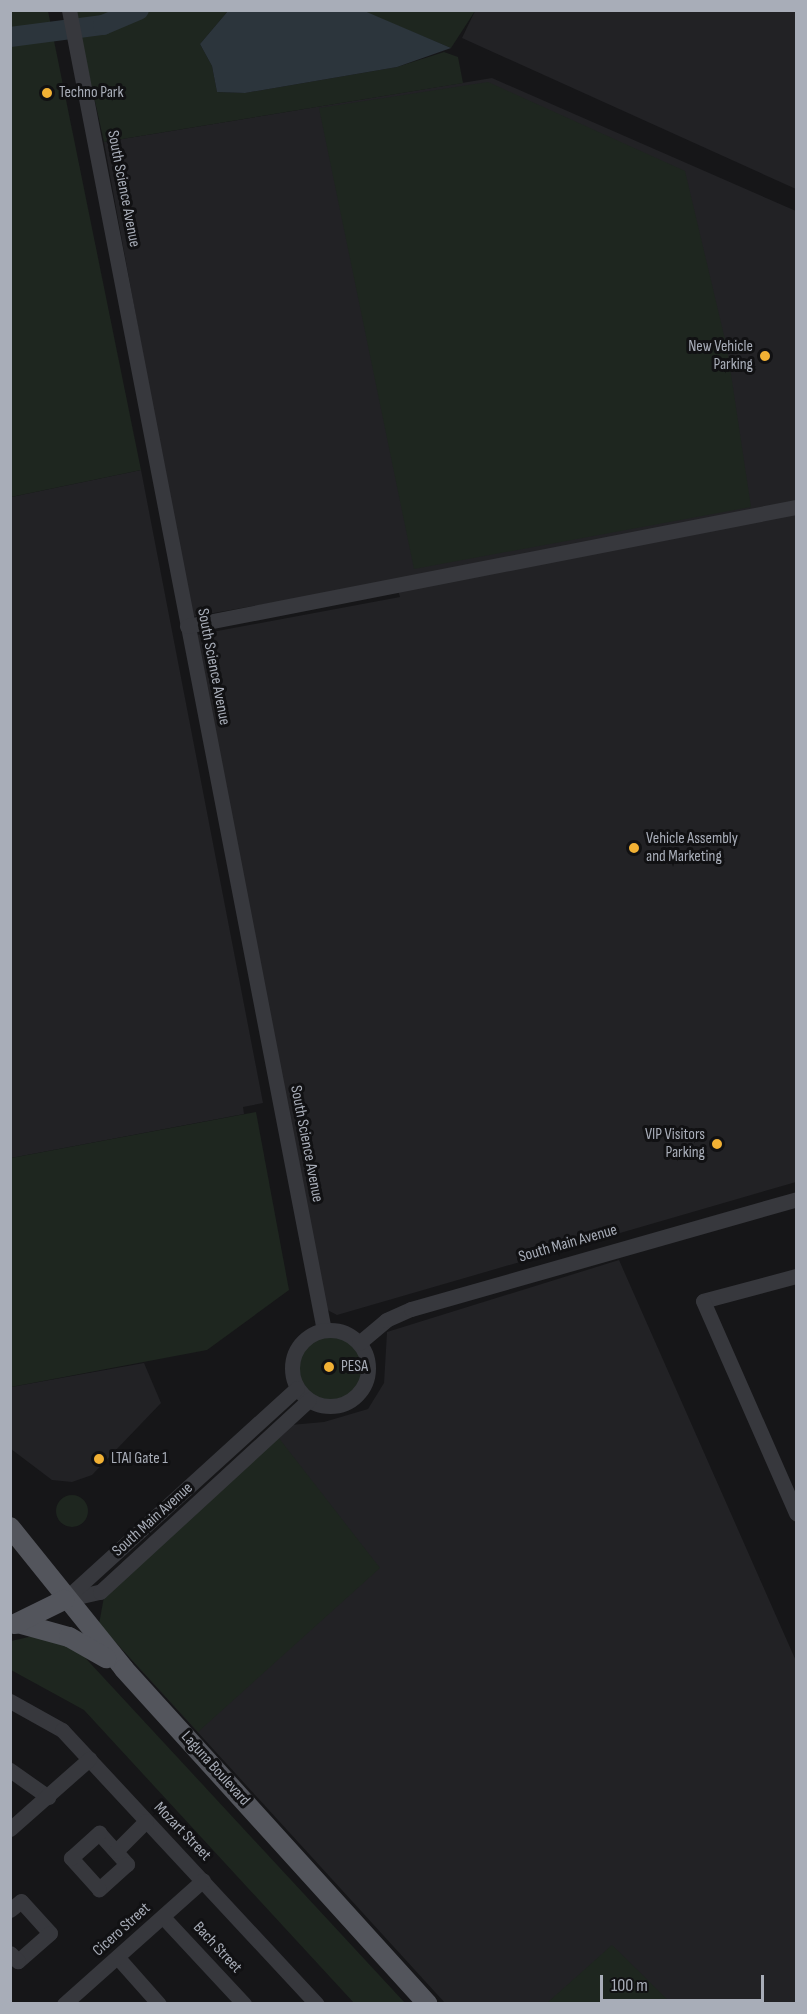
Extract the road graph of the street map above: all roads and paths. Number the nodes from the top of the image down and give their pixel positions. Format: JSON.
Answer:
{"nodes":[{"id":1,"x":69,"y":10,"type":"edge"},
{"id":2,"x":796,"y":507,"type":"edge"},
{"id":3,"x":187,"y":626,"type":"junction"},
{"id":4,"x":796,"y":1199,"type":"edge"},
{"id":5,"x":796,"y":1276,"type":"edge"},
{"id":6,"x":324,"y":1330,"type":"junction"},
{"id":7,"x":359,"y":1343,"type":"junction"},
{"id":8,"x":297,"y":1388,"type":"junction"},
{"id":9,"x":309,"y":1400,"type":"junction"},
{"id":10,"x":796,"y":1513,"type":"edge"},
{"id":11,"x":10,"y":1527,"type":"edge"},
{"id":12,"x":64,"y":1600,"type":"junction"},
{"id":13,"x":14,"y":1624,"type":"edge"},
{"id":14,"x":124,"y":1669,"type":"junction"},
{"id":15,"x":10,"y":1701,"type":"edge"},
{"id":16,"x":89,"y":1759,"type":"junction"},
{"id":17,"x":10,"y":1770,"type":"edge"},
{"id":18,"x":48,"y":1797,"type":"junction"},
{"id":19,"x":146,"y":1821,"type":"junction"},
{"id":20,"x":10,"y":1829,"type":"edge"},
{"id":21,"x":116,"y":1851,"type":"dead end"},
{"id":22,"x":203,"y":1880,"type":"junction"},
{"id":23,"x":10,"y":1910,"type":"edge"},
{"id":24,"x":163,"y":1917,"type":"junction"},
{"id":25,"x":10,"y":1953,"type":"edge"},
{"id":26,"x":119,"y":1959,"type":"junction"},
{"id":27,"x":74,"y":2000,"type":"edge"},
{"id":28,"x":159,"y":2004,"type":"edge"},
{"id":29,"x":244,"y":2004,"type":"edge"},
{"id":30,"x":317,"y":2004,"type":"edge"},
{"id":31,"x":428,"y":2004,"type":"edge"}],
"edges":[{"from":1,"to":3,"type":"street","name":"South Science Avenue"},
{"from":2,"to":3,"type":"street"},
{"from":3,"to":6,"type":"street","name":"South Science Avenue"},
{"from":4,"to":7,"type":"street","name":"South Main Avenue"},
{"from":5,"to":10,"type":"street"},
{"from":6,"to":7,"type":"street"},
{"from":6,"to":8,"type":"street"},
{"from":7,"to":9,"type":"street"},
{"from":8,"to":9,"type":"street"},
{"from":8,"to":12,"type":"street","name":"South Main Avenue"},
{"from":9,"to":12,"type":"street","name":"South Main Avenue"},
{"from":11,"to":12,"type":"main road","name":"Laguna Boulevard"},
{"from":12,"to":13,"type":"main road"},
{"from":12,"to":14,"type":"main road","name":"Laguna Boulevard"},
{"from":13,"to":14,"type":"main road"},
{"from":14,"to":31,"type":"main road","name":"Laguna Boulevard"},
{"from":15,"to":16,"type":"street","name":"Mozart Street"},
{"from":16,"to":18,"type":"street"},
{"from":16,"to":19,"type":"street","name":"Mozart Street"},
{"from":17,"to":18,"type":"street"},
{"from":18,"to":20,"type":"street"},
{"from":19,"to":21,"type":"street"},
{"from":19,"to":22,"type":"street","name":"Mozart Street"},
{"from":22,"to":24,"type":"street","name":"Cicero Street"},
{"from":22,"to":30,"type":"street","name":"Mozart Street"},
{"from":23,"to":25,"type":"street"},
{"from":24,"to":26,"type":"street","name":"Cicero Street"},
{"from":24,"to":29,"type":"street","name":"Bach Street"},
{"from":26,"to":27,"type":"street","name":"Cicero Street"},
{"from":26,"to":28,"type":"street"}]}
